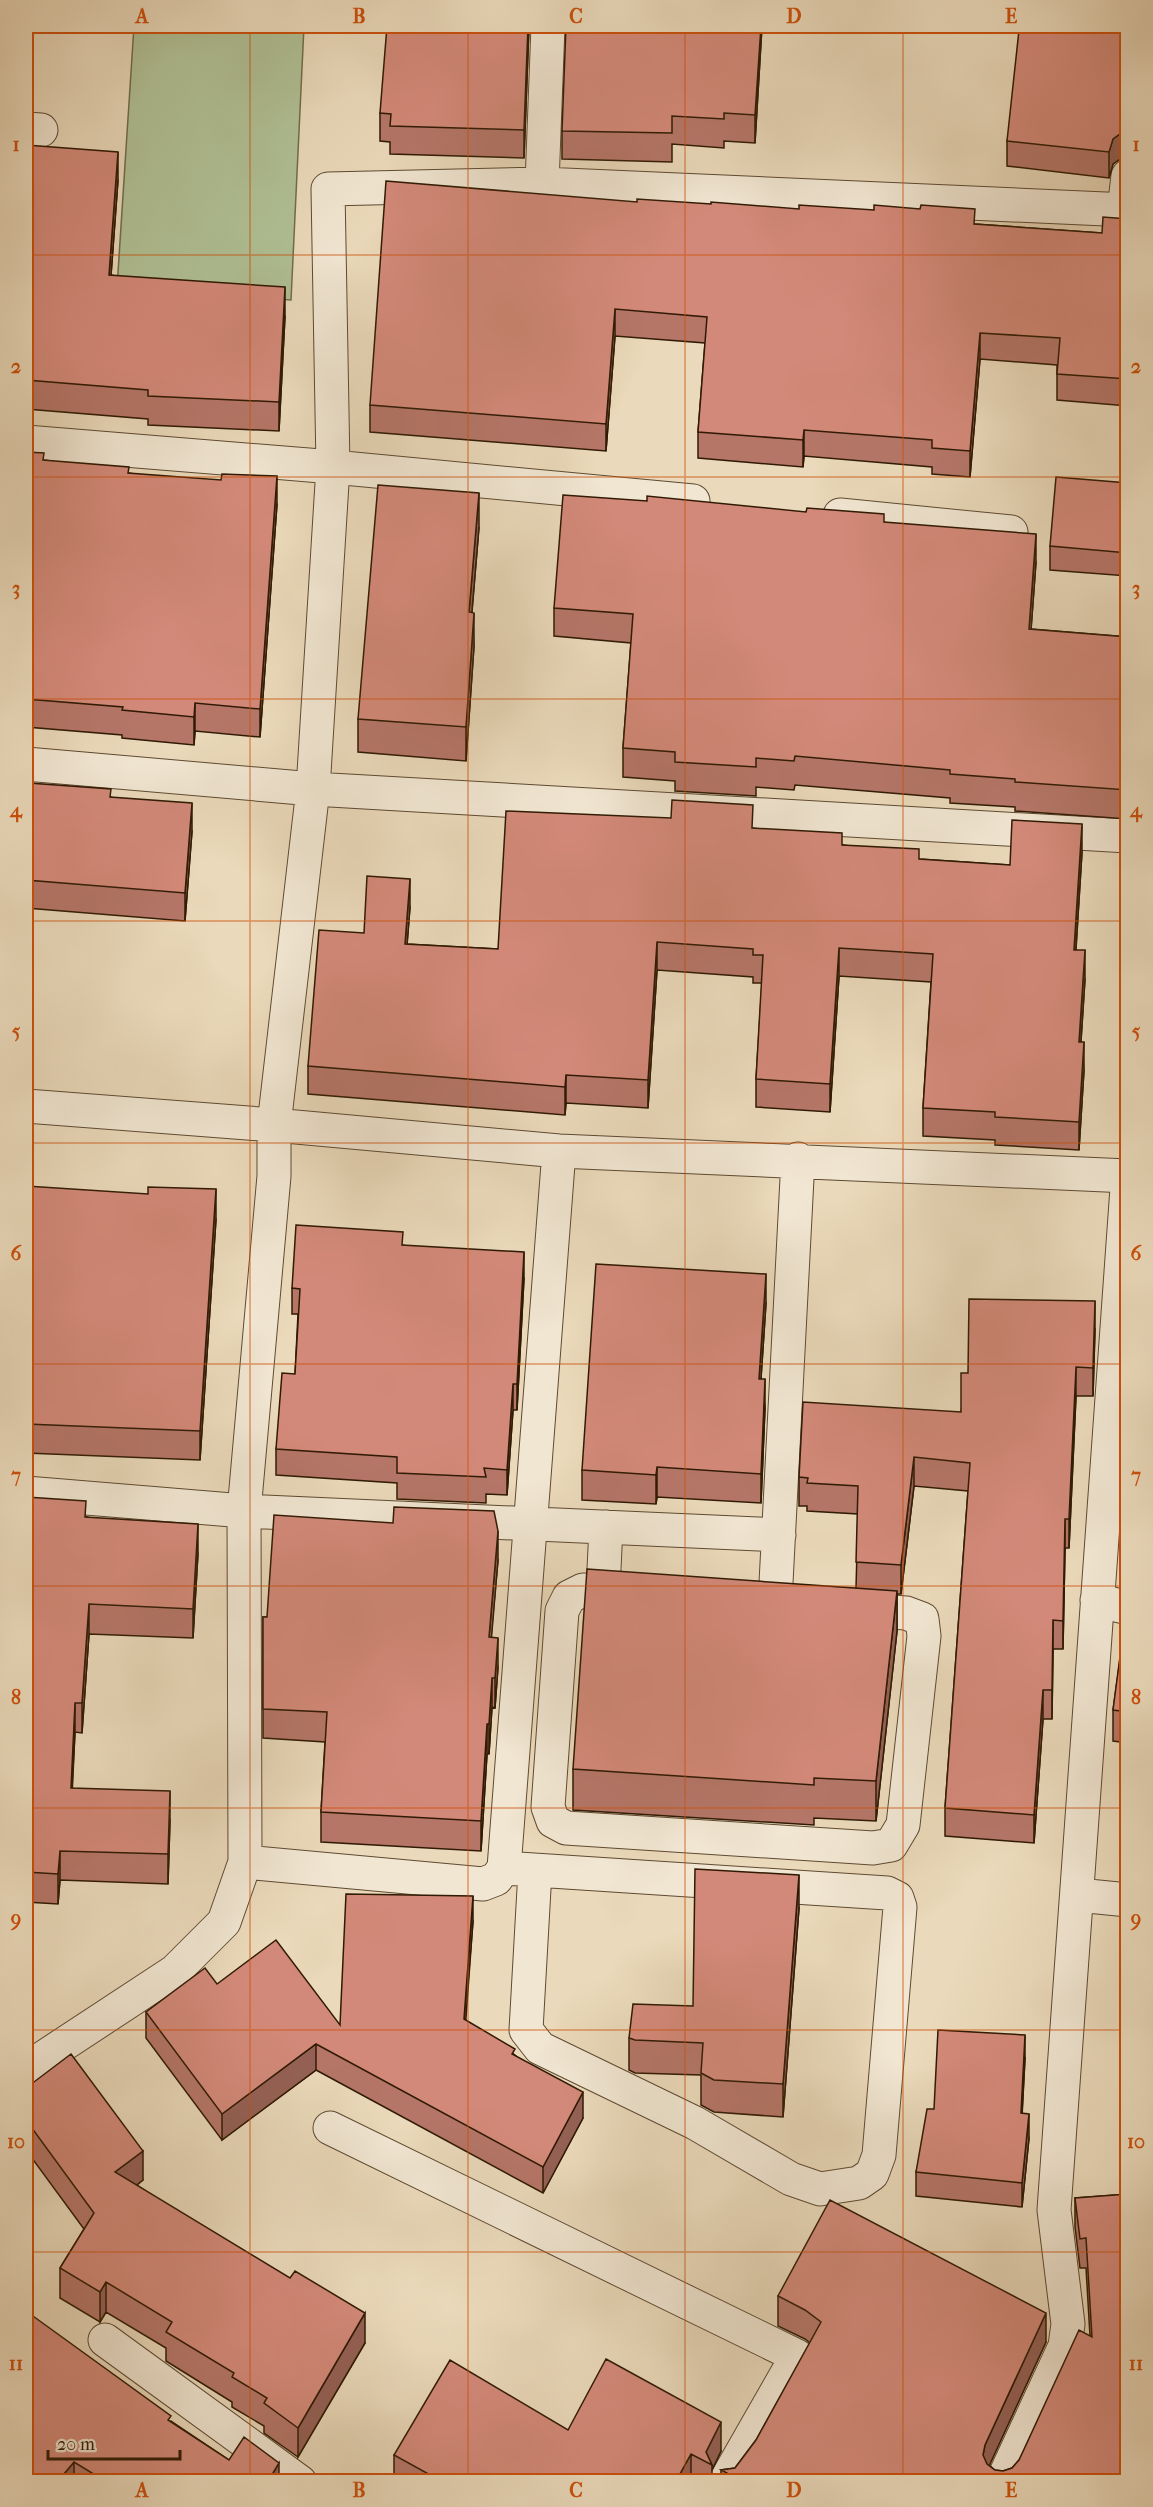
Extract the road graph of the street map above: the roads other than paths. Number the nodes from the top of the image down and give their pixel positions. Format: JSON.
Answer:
{"nodes":[{"id":1,"x":548,"y":26,"type":"edge"},
{"id":2,"x":1128,"y":176,"type":"edge"},
{"id":3,"x":542,"y":184,"type":"junction"},
{"id":4,"x":1126,"y":210,"type":"edge"},
{"id":5,"x":26,"y":442,"type":"edge"},
{"id":6,"x":333,"y":467,"type":"junction"},
{"id":7,"x":726,"y":504,"type":"edge"},
{"id":8,"x":809,"y":512,"type":"edge"},
{"id":9,"x":1011,"y":532,"type":"edge"},
{"id":10,"x":26,"y":764,"type":"edge"},
{"id":11,"x":313,"y":789,"type":"junction"},
{"id":12,"x":1128,"y":836,"type":"edge"},
{"id":13,"x":26,"y":1106,"type":"edge"},
{"id":14,"x":274,"y":1125,"type":"junction"},
{"id":15,"x":559,"y":1151,"type":"junction"},
{"id":16,"x":798,"y":1160,"type":"junction"},
{"id":17,"x":1127,"y":1175,"type":"edge"},
{"id":18,"x":26,"y":1493,"type":"edge"},
{"id":19,"x":244,"y":1511,"type":"junction"},
{"id":20,"x":529,"y":1524,"type":"junction"},
{"id":21,"x":606,"y":1527,"type":"junction"},
{"id":22,"x":779,"y":1535,"type":"junction"},
{"id":23,"x":603,"y":1590,"type":"junction"},
{"id":24,"x":775,"y":1602,"type":"junction"},
{"id":25,"x":1112,"y":1604,"type":"edge"},
{"id":26,"x":245,"y":1862,"type":"junction"},
{"id":27,"x":520,"y":1870,"type":"junction"},
{"id":28,"x":1078,"y":1896,"type":"junction"},
{"id":29,"x":1128,"y":1900,"type":"edge"},
{"id":30,"x":26,"y":2069,"type":"edge"},
{"id":31,"x":330,"y":2128,"type":"dead end"},
{"id":32,"x":105,"y":2340,"type":"dead end"},
{"id":33,"x":300,"y":2481,"type":"edge"},
{"id":34,"x":725,"y":2481,"type":"edge"},
{"id":35,"x":1002,"y":2481,"type":"edge"}],
"edges":[{"from":1,"to":3,"type":"street"},
{"from":2,"to":4,"type":"street"},
{"from":3,"to":4,"type":"street"},
{"from":3,"to":6,"type":"street"},
{"from":5,"to":6,"type":"street"},
{"from":6,"to":7,"type":"street"},
{"from":6,"to":11,"type":"street"},
{"from":8,"to":9,"type":"street"},
{"from":10,"to":11,"type":"street"},
{"from":11,"to":12,"type":"street"},
{"from":11,"to":14,"type":"street"},
{"from":13,"to":14,"type":"street"},
{"from":14,"to":15,"type":"street"},
{"from":14,"to":19,"type":"street"},
{"from":15,"to":16,"type":"street"},
{"from":15,"to":20,"type":"street"},
{"from":16,"to":17,"type":"street"},
{"from":16,"to":22,"type":"street"},
{"from":17,"to":25,"type":"street"},
{"from":18,"to":19,"type":"street"},
{"from":19,"to":20,"type":"street"},
{"from":19,"to":26,"type":"street"},
{"from":20,"to":21,"type":"street"},
{"from":20,"to":27,"type":"street"},
{"from":21,"to":22,"type":"street"},
{"from":21,"to":23,"type":"street"},
{"from":22,"to":24,"type":"street"},
{"from":23,"to":24,"type":"street"},
{"from":23,"to":24,"type":"street"},
{"from":25,"to":28,"type":"street"},
{"from":26,"to":27,"type":"street"},
{"from":26,"to":30,"type":"street"},
{"from":27,"to":27,"type":"street"},
{"from":28,"to":29,"type":"street"},
{"from":28,"to":35,"type":"street"},
{"from":31,"to":34,"type":"street"},
{"from":32,"to":33,"type":"street"}]}
